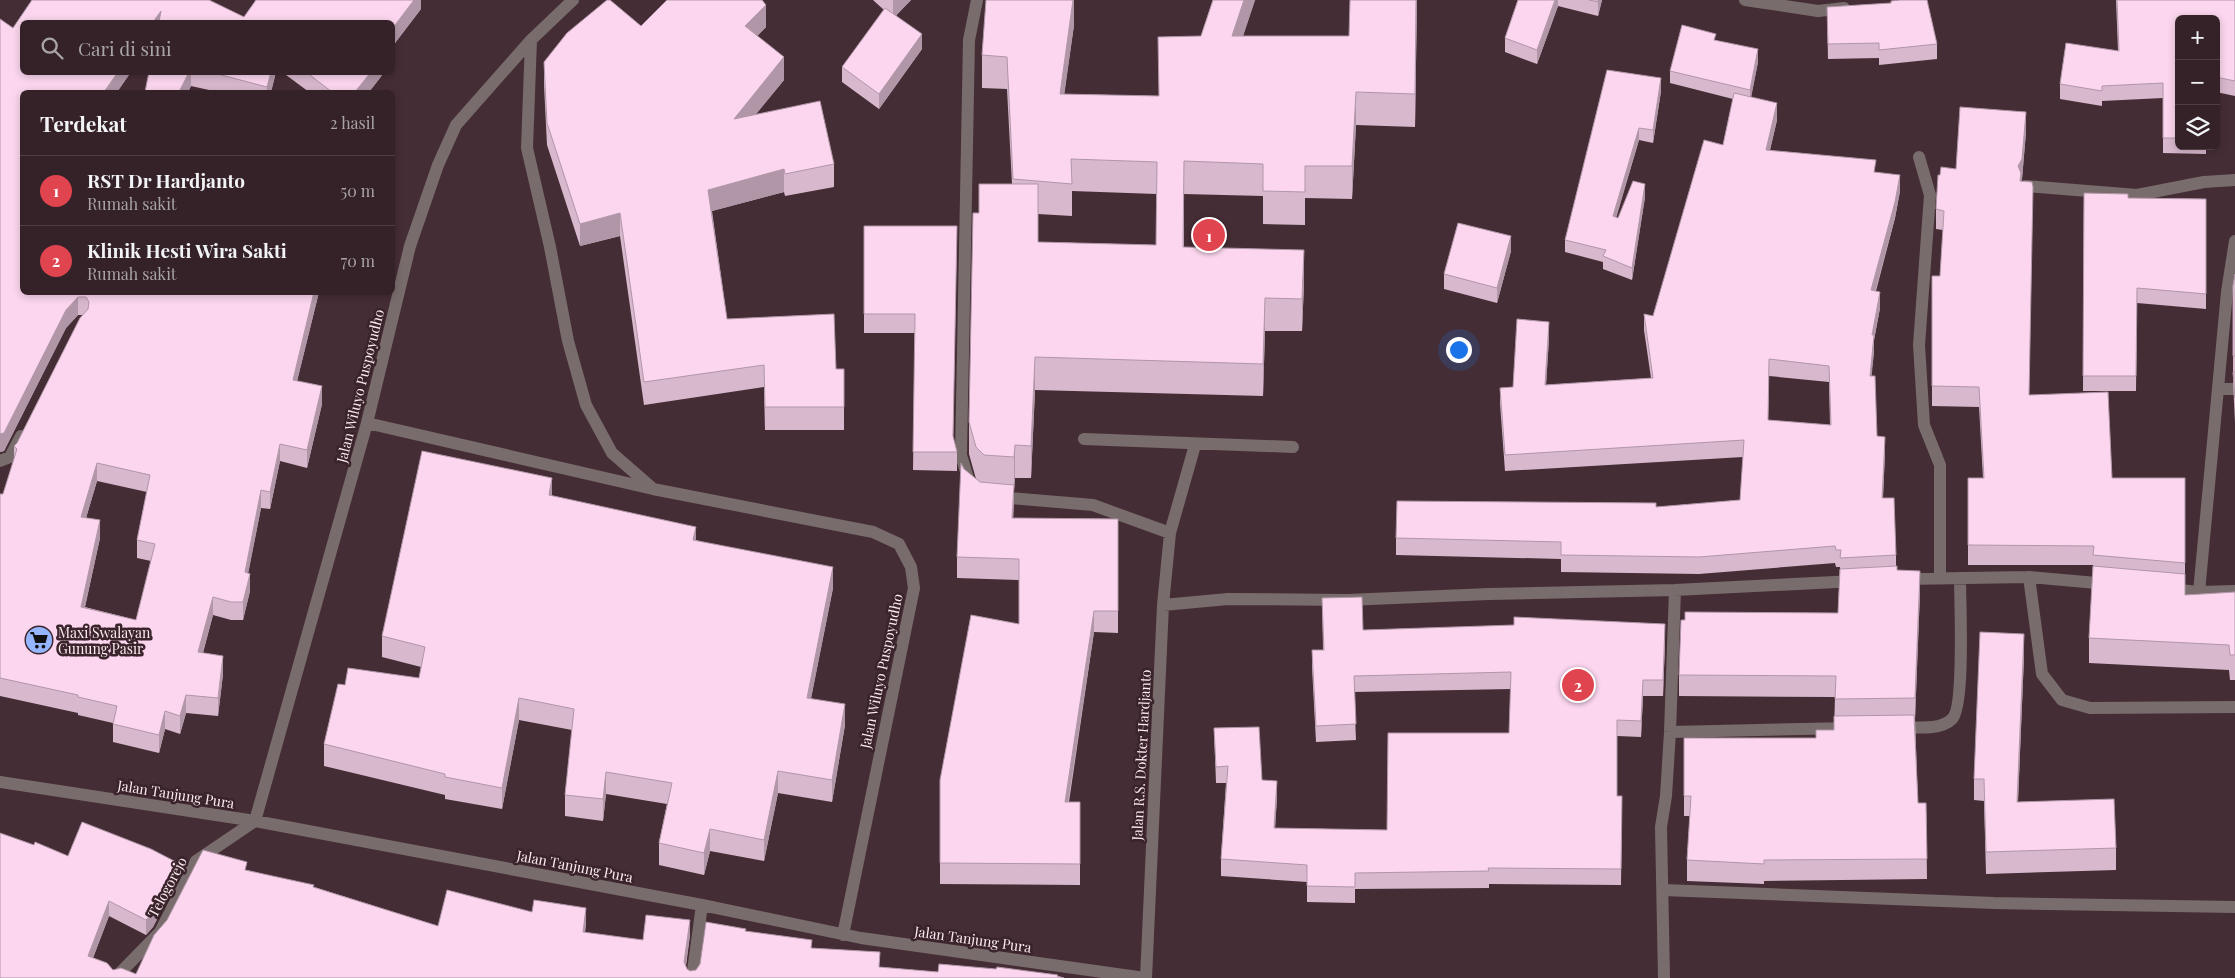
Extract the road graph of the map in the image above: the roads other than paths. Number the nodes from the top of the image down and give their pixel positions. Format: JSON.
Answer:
{"nodes":[{"id":1,"x":572,"y":0,"type":"edge"},
{"id":2,"x":977,"y":0,"type":"edge"},
{"id":3,"x":1745,"y":0,"type":"edge"},
{"id":4,"x":1855,"y":7,"type":"edge"},
{"id":5,"x":530,"y":40,"type":"junction"},
{"id":6,"x":1919,"y":157,"type":"dead end"},
{"id":7,"x":2235,"y":180,"type":"edge"},
{"id":8,"x":2026,"y":186,"type":"edge"},
{"id":9,"x":2235,"y":241,"type":"edge"},
{"id":10,"x":2231,"y":292,"type":"edge"},
{"id":11,"x":2218,"y":389,"type":"junction"},
{"id":12,"x":2235,"y":389,"type":"edge"},
{"id":13,"x":28,"y":421,"type":"edge"},
{"id":14,"x":367,"y":423,"type":"junction"},
{"id":15,"x":1084,"y":439,"type":"dead end"},
{"id":16,"x":1195,"y":445,"type":"junction"},
{"id":17,"x":1293,"y":447,"type":"dead end"},
{"id":18,"x":0,"y":460,"type":"edge"},
{"id":19,"x":653,"y":489,"type":"junction"},
{"id":20,"x":1170,"y":533,"type":"junction"},
{"id":21,"x":2030,"y":577,"type":"junction"},
{"id":22,"x":1940,"y":578,"type":"junction"},
{"id":23,"x":1960,"y":578,"type":"junction"},
{"id":24,"x":1891,"y":580,"type":"edge"},
{"id":25,"x":1871,"y":581,"type":"edge"},
{"id":26,"x":2119,"y":585,"type":"edge"},
{"id":27,"x":2159,"y":589,"type":"edge"},
{"id":28,"x":1674,"y":590,"type":"junction"},
{"id":29,"x":2235,"y":590,"type":"edge"},
{"id":30,"x":2198,"y":592,"type":"junction"},
{"id":31,"x":1162,"y":605,"type":"junction"},
{"id":32,"x":2235,"y":707,"type":"edge"},
{"id":33,"x":1867,"y":728,"type":"edge"},
{"id":34,"x":1886,"y":728,"type":"edge"},
{"id":35,"x":1670,"y":732,"type":"junction"},
{"id":36,"x":0,"y":782,"type":"edge"},
{"id":37,"x":255,"y":821,"type":"junction"},
{"id":38,"x":1663,"y":890,"type":"junction"},
{"id":39,"x":702,"y":905,"type":"junction"},
{"id":40,"x":2235,"y":907,"type":"edge"},
{"id":41,"x":843,"y":935,"type":"junction"},
{"id":42,"x":115,"y":978,"type":"edge"},
{"id":43,"x":692,"y":978,"type":"edge"},
{"id":44,"x":1145,"y":978,"type":"edge"},
{"id":45,"x":1664,"y":978,"type":"edge"}],
"edges":[{"from":1,"to":5,"type":"street","name":"Jalan Wiluyo Puspoyudho"},
{"from":2,"to":20,"type":"street"},
{"from":3,"to":4,"type":"street"},
{"from":5,"to":14,"type":"street","name":"Jalan Wiluyo Puspoyudho"},
{"from":5,"to":19,"type":"street"},
{"from":6,"to":22,"type":"street"},
{"from":7,"to":8,"type":"street"},
{"from":9,"to":10,"type":"street"},
{"from":10,"to":11,"type":"street"},
{"from":11,"to":12,"type":"street"},
{"from":11,"to":30,"type":"street"},
{"from":13,"to":18,"type":"street"},
{"from":14,"to":19,"type":"street","name":"Jalan Wiluyo Puspoyudho"},
{"from":14,"to":37,"type":"street","name":"Jalan Wiluyo Puspoyudho"},
{"from":15,"to":16,"type":"street"},
{"from":16,"to":17,"type":"street"},
{"from":16,"to":20,"type":"street","name":"Jalan R.S. Dokter Hardjanto"},
{"from":19,"to":41,"type":"street","name":"Jalan Wiluyo Puspoyudho"},
{"from":20,"to":31,"type":"street","name":"Jalan R.S. Dokter Hardjanto"},
{"from":21,"to":23,"type":"street"},
{"from":21,"to":26,"type":"street"},
{"from":21,"to":32,"type":"street"},
{"from":22,"to":23,"type":"street"},
{"from":22,"to":24,"type":"street"},
{"from":23,"to":34,"type":"street"},
{"from":25,"to":28,"type":"street"},
{"from":27,"to":30,"type":"street"},
{"from":28,"to":31,"type":"street"},
{"from":28,"to":35,"type":"street"},
{"from":29,"to":30,"type":"street"},
{"from":31,"to":44,"type":"street","name":"Jalan R.S. Dokter Hardjanto"},
{"from":33,"to":35,"type":"street"},
{"from":35,"to":38,"type":"street"},
{"from":36,"to":37,"type":"street","name":"Jalan Tanjung Pura"},
{"from":37,"to":39,"type":"street","name":"Jalan Tanjung Pura"},
{"from":37,"to":42,"type":"street","name":"Telogorejo"},
{"from":38,"to":40,"type":"street"},
{"from":38,"to":45,"type":"street"},
{"from":39,"to":41,"type":"street","name":"Jalan Tanjung Pura"},
{"from":39,"to":43,"type":"street"},
{"from":41,"to":44,"type":"street","name":"Jalan Tanjung Pura"}]}
